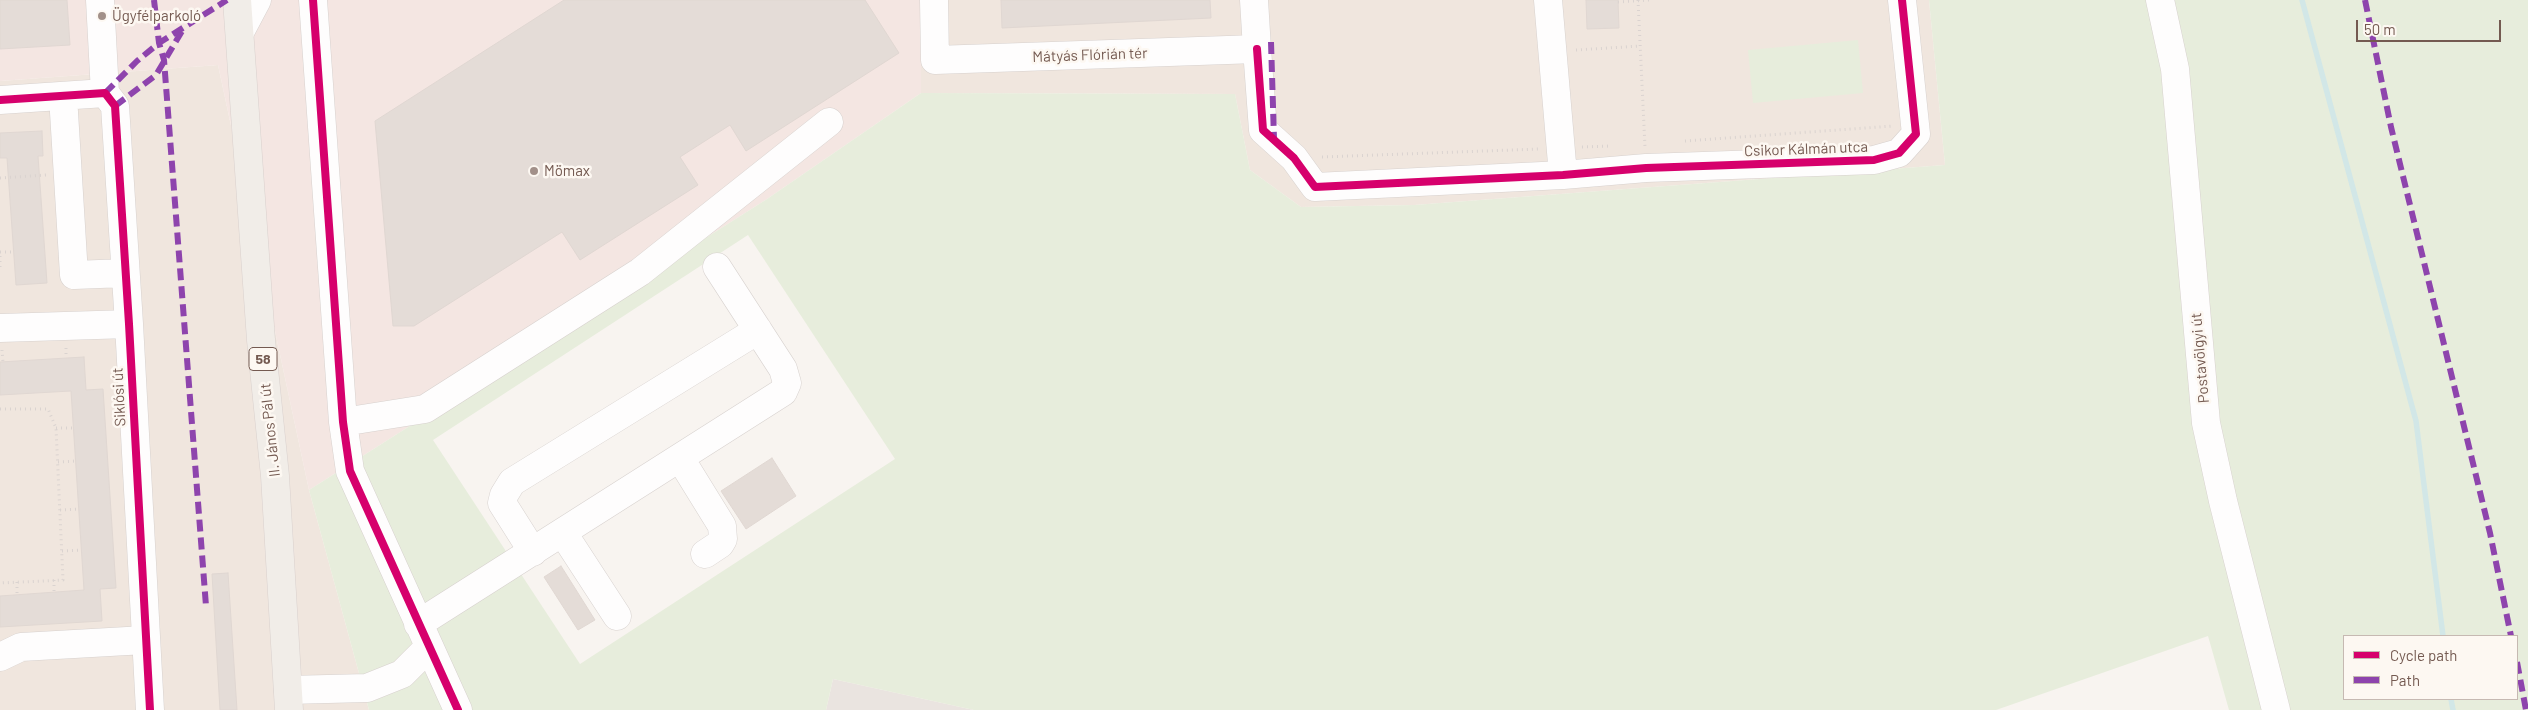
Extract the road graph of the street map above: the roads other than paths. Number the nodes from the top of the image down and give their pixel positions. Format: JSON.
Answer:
{"nodes":[{"id":1,"x":100,"y":0,"type":"edge"},
{"id":2,"x":238,"y":0,"type":"edge"},
{"id":3,"x":257,"y":0,"type":"edge"},
{"id":4,"x":313,"y":0,"type":"edge"},
{"id":5,"x":934,"y":0,"type":"edge"},
{"id":6,"x":1254,"y":0,"type":"edge"},
{"id":7,"x":1548,"y":0,"type":"edge"},
{"id":8,"x":1902,"y":0,"type":"edge"},
{"id":9,"x":2160,"y":0,"type":"edge"},
{"id":10,"x":240,"y":32,"type":"junction"},
{"id":11,"x":1257,"y":49,"type":"junction"},
{"id":12,"x":101,"y":93,"type":"junction"},
{"id":13,"x":63,"y":96,"type":"junction"},
{"id":14,"x":0,"y":100,"type":"edge"},
{"id":15,"x":829,"y":122,"type":"dead end"},
{"id":16,"x":1563,"y":175,"type":"junction"},
{"id":17,"x":717,"y":267,"type":"dead end"},
{"id":18,"x":125,"y":273,"type":"junction"},
{"id":19,"x":129,"y":324,"type":"junction"},
{"id":20,"x":0,"y":328,"type":"edge"},
{"id":21,"x":758,"y":330,"type":"junction"},
{"id":22,"x":343,"y":422,"type":"junction"},
{"id":23,"x":680,"y":458,"type":"junction"},
{"id":24,"x":563,"y":533,"type":"junction"},
{"id":25,"x":533,"y":552,"type":"junction"},
{"id":26,"x":705,"y":554,"type":"dead end"},
{"id":27,"x":616,"y":616,"type":"dead end"},
{"id":28,"x":423,"y":636,"type":"junction"},
{"id":29,"x":145,"y":640,"type":"junction"},
{"id":30,"x":0,"y":657,"type":"edge"},
{"id":31,"x":289,"y":700,"type":"edge"},
{"id":32,"x":150,"y":710,"type":"edge"},
{"id":33,"x":458,"y":710,"type":"edge"},
{"id":34,"x":2276,"y":710,"type":"edge"}],
"edges":[{"from":1,"to":12,"type":"street"},
{"from":2,"to":10,"type":"main road","name":"II. János Pál út","number":"58"},
{"from":3,"to":10,"type":"street"},
{"from":4,"to":22,"type":"street"},
{"from":5,"to":11,"type":"street","name":"Mátyás Flórián tér"},
{"from":6,"to":11,"type":"street"},
{"from":7,"to":16,"type":"street"},
{"from":8,"to":16,"type":"street","name":"Csikor Kálmán utca"},
{"from":9,"to":34,"type":"street","name":"Postavölgyi út"},
{"from":10,"to":31,"type":"main road","name":"II. János Pál út","number":"58"},
{"from":11,"to":16,"type":"street","name":"Csikor Kálmán utca"},
{"from":12,"to":13,"type":"street"},
{"from":12,"to":18,"type":"street","name":"Siklósi út"},
{"from":13,"to":14,"type":"street"},
{"from":13,"to":18,"type":"street"},
{"from":15,"to":22,"type":"street"},
{"from":17,"to":21,"type":"street"},
{"from":18,"to":19,"type":"street","name":"Siklósi út"},
{"from":19,"to":20,"type":"street"},
{"from":19,"to":29,"type":"street","name":"Siklósi út"},
{"from":21,"to":23,"type":"street"},
{"from":21,"to":25,"type":"street"},
{"from":22,"to":28,"type":"street"},
{"from":23,"to":24,"type":"street"},
{"from":23,"to":26,"type":"street"},
{"from":24,"to":25,"type":"street"},
{"from":24,"to":27,"type":"street"},
{"from":25,"to":28,"type":"street"},
{"from":28,"to":31,"type":"street"},
{"from":28,"to":33,"type":"street"},
{"from":29,"to":30,"type":"street"},
{"from":29,"to":32,"type":"street","name":"Siklósi út"}]}
